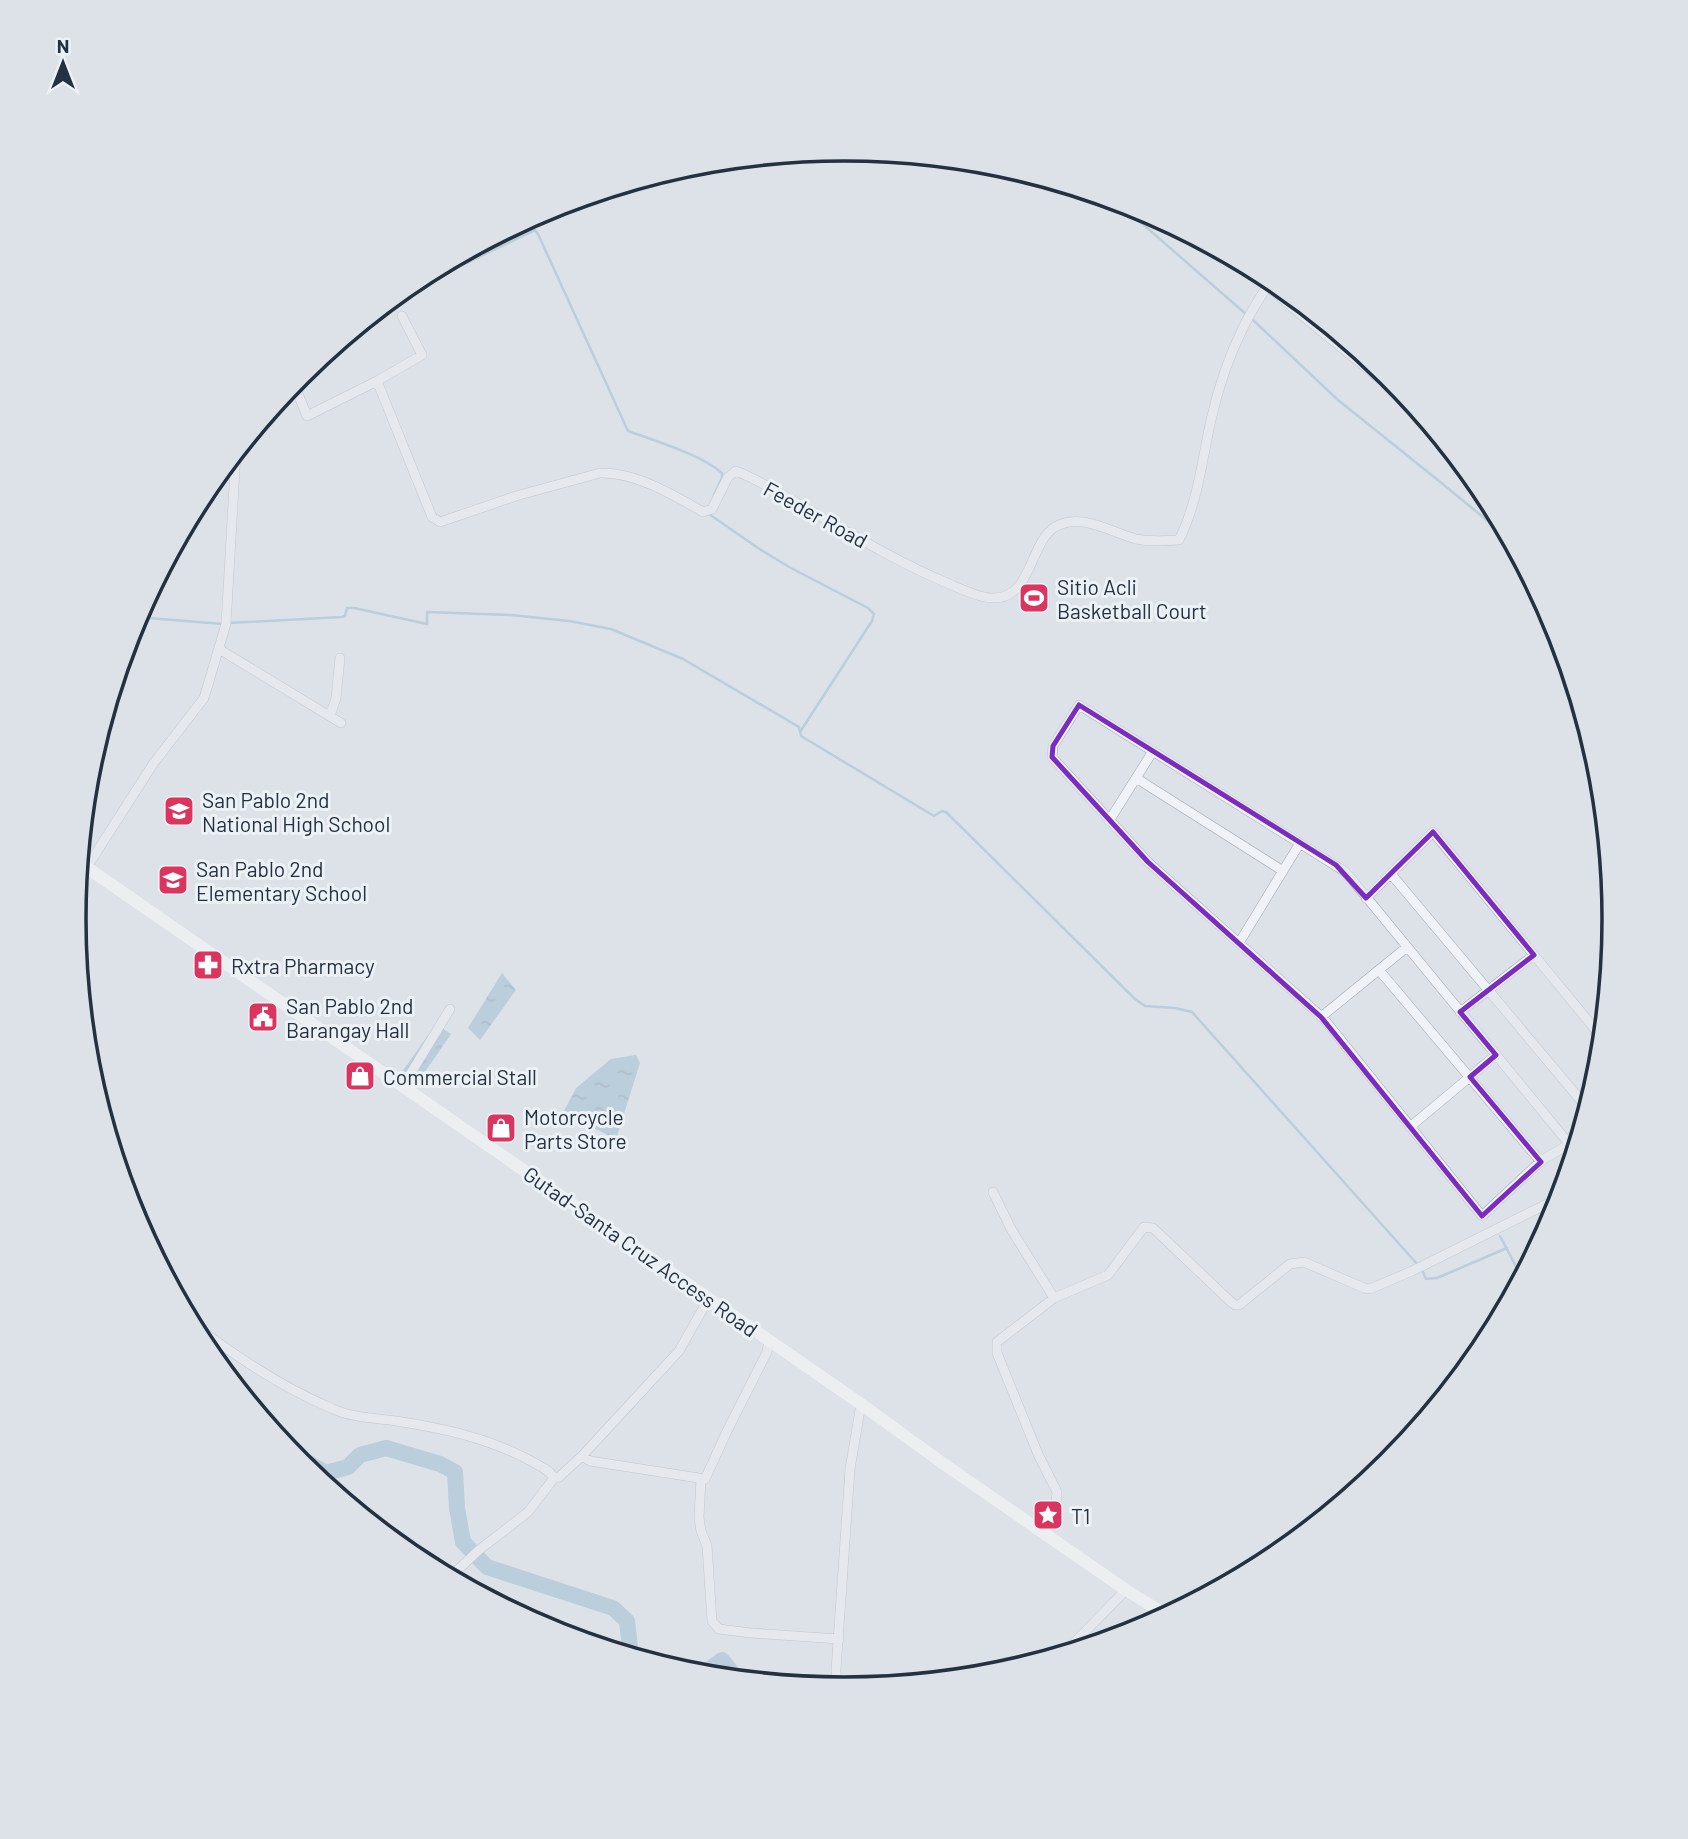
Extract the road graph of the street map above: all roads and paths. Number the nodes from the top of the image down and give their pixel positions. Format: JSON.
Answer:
{"nodes":[{"id":1,"x":1265,"y":289,"type":"edge"},
{"id":2,"x":402,"y":316,"type":"dead end"},
{"id":3,"x":377,"y":381,"type":"junction"},
{"id":4,"x":297,"y":395,"type":"edge"},
{"id":5,"x":235,"y":468,"type":"edge"},
{"id":6,"x":219,"y":649,"type":"junction"},
{"id":7,"x":340,"y":658,"type":"dead end"},
{"id":8,"x":330,"y":716,"type":"junction"},
{"id":9,"x":341,"y":723,"type":"dead end"},
{"id":10,"x":1153,"y":751,"type":"junction"},
{"id":11,"x":1136,"y":778,"type":"junction"},
{"id":12,"x":1109,"y":821,"type":"junction"},
{"id":13,"x":1300,"y":842,"type":"junction"},
{"id":14,"x":88,"y":856,"type":"edge"},
{"id":15,"x":87,"y":867,"type":"edge"},
{"id":16,"x":1283,"y":871,"type":"junction"},
{"id":17,"x":1391,"y":874,"type":"junction"},
{"id":18,"x":1366,"y":898,"type":"junction"},
{"id":19,"x":1239,"y":943,"type":"junction"},
{"id":20,"x":1407,"y":947,"type":"junction"},
{"id":21,"x":1534,"y":955,"type":"junction"},
{"id":22,"x":1379,"y":970,"type":"junction"},
{"id":23,"x":1488,"y":990,"type":"junction"},
{"id":24,"x":450,"y":1009,"type":"dead end"},
{"id":25,"x":1460,"y":1012,"type":"junction"},
{"id":26,"x":1321,"y":1017,"type":"junction"},
{"id":27,"x":1594,"y":1028,"type":"edge"},
{"id":28,"x":1496,"y":1055,"type":"junction"},
{"id":29,"x":1470,"y":1077,"type":"junction"},
{"id":30,"x":403,"y":1086,"type":"junction"},
{"id":31,"x":1580,"y":1100,"type":"edge"},
{"id":32,"x":1410,"y":1127,"type":"junction"},
{"id":33,"x":1568,"y":1142,"type":"edge"},
{"id":34,"x":1567,"y":1147,"type":"edge"},
{"id":35,"x":1541,"y":1162,"type":"junction"},
{"id":36,"x":993,"y":1192,"type":"dead end"},
{"id":37,"x":1547,"y":1204,"type":"edge"},
{"id":38,"x":703,"y":1294,"type":"junction"},
{"id":39,"x":1054,"y":1298,"type":"junction"},
{"id":40,"x":212,"y":1338,"type":"edge"},
{"id":41,"x":769,"y":1340,"type":"junction"},
{"id":42,"x":861,"y":1404,"type":"junction"},
{"id":43,"x":582,"y":1457,"type":"junction"},
{"id":44,"x":554,"y":1478,"type":"junction"},
{"id":45,"x":701,"y":1478,"type":"junction"},
{"id":46,"x":1032,"y":1523,"type":"junction"},
{"id":47,"x":457,"y":1571,"type":"edge"},
{"id":48,"x":1126,"y":1590,"type":"junction"},
{"id":49,"x":1158,"y":1610,"type":"edge"},
{"id":50,"x":839,"y":1639,"type":"junction"},
{"id":51,"x":1073,"y":1642,"type":"edge"},
{"id":52,"x":837,"y":1678,"type":"edge"}],
"edges":[{"from":1,"to":3,"type":"street","name":"Feeder Road"},
{"from":2,"to":3,"type":"street"},
{"from":3,"to":4,"type":"street"},
{"from":5,"to":6,"type":"street"},
{"from":6,"to":8,"type":"street"},
{"from":6,"to":14,"type":"street"},
{"from":7,"to":8,"type":"street"},
{"from":8,"to":9,"type":"street"},
{"from":10,"to":11,"type":"street"},
{"from":10,"to":12,"type":"street"},
{"from":10,"to":13,"type":"street"},
{"from":11,"to":12,"type":"street"},
{"from":11,"to":16,"type":"street"},
{"from":12,"to":19,"type":"street"},
{"from":13,"to":16,"type":"street"},
{"from":13,"to":18,"type":"street"},
{"from":15,"to":30,"type":"main road","name":"Gutad-Santa Cruz Access Road"},
{"from":16,"to":19,"type":"street"},
{"from":17,"to":18,"type":"street"},
{"from":17,"to":21,"type":"street"},
{"from":17,"to":23,"type":"street"},
{"from":18,"to":20,"type":"street"},
{"from":19,"to":26,"type":"street"},
{"from":20,"to":22,"type":"street"},
{"from":20,"to":25,"type":"street"},
{"from":21,"to":23,"type":"street"},
{"from":21,"to":27,"type":"street"},
{"from":22,"to":26,"type":"street"},
{"from":22,"to":29,"type":"street"},
{"from":23,"to":25,"type":"street"},
{"from":23,"to":31,"type":"street"},
{"from":24,"to":30,"type":"street"},
{"from":25,"to":28,"type":"street"},
{"from":26,"to":32,"type":"street"},
{"from":28,"to":29,"type":"street"},
{"from":28,"to":33,"type":"street"},
{"from":29,"to":32,"type":"street"},
{"from":29,"to":35,"type":"street"},
{"from":30,"to":38,"type":"main road","name":"Gutad-Santa Cruz Access Road"},
{"from":32,"to":35,"type":"street"},
{"from":34,"to":35,"type":"street"},
{"from":36,"to":39,"type":"street"},
{"from":37,"to":39,"type":"street"},
{"from":38,"to":41,"type":"main road","name":"Gutad-Santa Cruz Access Road"},
{"from":38,"to":43,"type":"street"},
{"from":39,"to":46,"type":"street"},
{"from":40,"to":44,"type":"street"},
{"from":41,"to":42,"type":"main road","name":"Gutad-Santa Cruz Access Road"},
{"from":41,"to":45,"type":"street"},
{"from":42,"to":46,"type":"main road","name":"Gutad-Santa Cruz Access Road"},
{"from":42,"to":50,"type":"street"},
{"from":43,"to":44,"type":"street"},
{"from":43,"to":45,"type":"street"},
{"from":44,"to":47,"type":"street"},
{"from":45,"to":50,"type":"street"},
{"from":46,"to":48,"type":"main road","name":"Gutad-Santa Cruz Access Road"},
{"from":48,"to":49,"type":"main road","name":"Gutad-Santa Cruz Access Road"},
{"from":48,"to":51,"type":"street"},
{"from":50,"to":52,"type":"street"}]}
